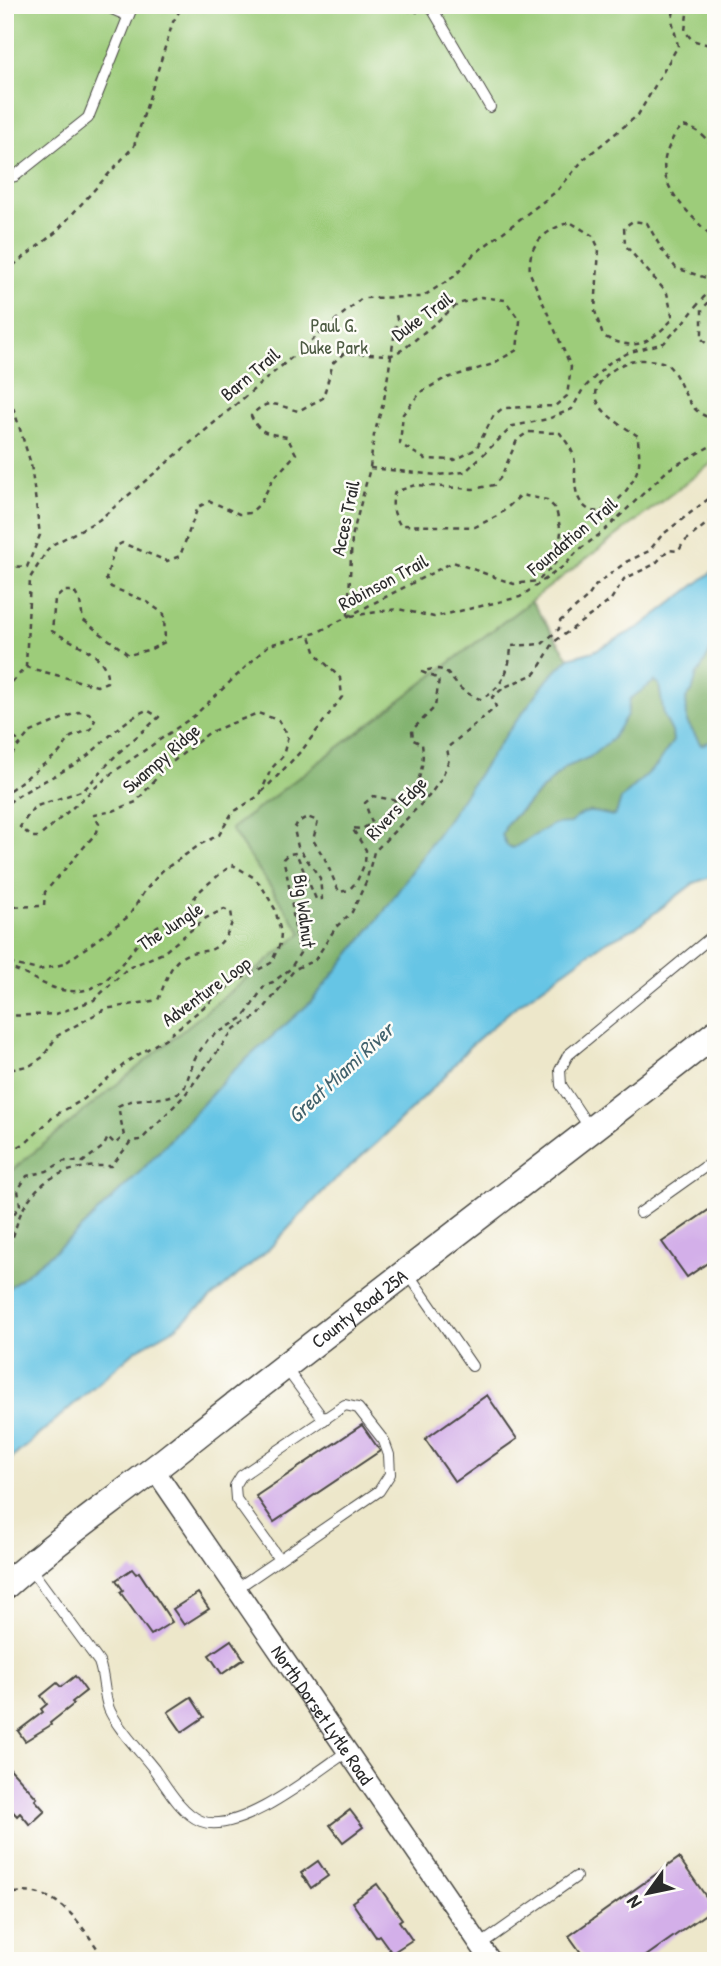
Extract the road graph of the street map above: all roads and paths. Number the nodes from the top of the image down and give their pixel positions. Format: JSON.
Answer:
{"nodes":[{"id":1,"x":103,"y":5,"type":"edge"},
{"id":2,"x":133,"y":5,"type":"edge"},
{"id":3,"x":183,"y":5,"type":"edge"},
{"id":4,"x":430,"y":5,"type":"edge"},
{"id":5,"x":675,"y":5,"type":"edge"},
{"id":6,"x":688,"y":5,"type":"edge"},
{"id":7,"x":128,"y":16,"type":"junction"},
{"id":8,"x":716,"y":47,"type":"edge"},
{"id":9,"x":716,"y":84,"type":"edge"},
{"id":10,"x":490,"y":107,"type":"dead end"},
{"id":11,"x":716,"y":116,"type":"edge"},
{"id":12,"x":716,"y":155,"type":"edge"},
{"id":13,"x":5,"y":178,"type":"edge"},
{"id":14,"x":716,"y":243,"type":"edge"},
{"id":15,"x":5,"y":272,"type":"edge"},
{"id":16,"x":716,"y":273,"type":"edge"},
{"id":17,"x":716,"y":286,"type":"edge"},
{"id":18,"x":716,"y":295,"type":"edge"},
{"id":19,"x":395,"y":311,"type":"dead end"},
{"id":20,"x":391,"y":355,"type":"junction"},
{"id":21,"x":716,"y":355,"type":"edge"},
{"id":22,"x":5,"y":390,"type":"edge"},
{"id":23,"x":716,"y":418,"type":"edge"},
{"id":24,"x":716,"y":443,"type":"edge"},
{"id":25,"x":370,"y":468,"type":"junction"},
{"id":26,"x":716,"y":493,"type":"edge"},
{"id":27,"x":716,"y":516,"type":"edge"},
{"id":28,"x":5,"y":566,"type":"edge"},
{"id":29,"x":348,"y":617,"type":"junction"},
{"id":30,"x":310,"y":635,"type":"junction"},
{"id":31,"x":26,"y":667,"type":"junction"},
{"id":32,"x":5,"y":689,"type":"edge"},
{"id":33,"x":5,"y":732,"type":"edge"},
{"id":34,"x":5,"y":755,"type":"edge"},
{"id":35,"x":5,"y":763,"type":"edge"},
{"id":36,"x":260,"y":795,"type":"junction"},
{"id":37,"x":5,"y":907,"type":"edge"},
{"id":38,"x":716,"y":933,"type":"edge"},
{"id":39,"x":5,"y":959,"type":"edge"},
{"id":40,"x":5,"y":967,"type":"edge"},
{"id":41,"x":5,"y":1016,"type":"edge"},
{"id":42,"x":713,"y":1041,"type":"edge"},
{"id":43,"x":5,"y":1071,"type":"edge"},
{"id":44,"x":592,"y":1131,"type":"junction"},
{"id":45,"x":5,"y":1157,"type":"edge"},
{"id":46,"x":716,"y":1159,"type":"edge"},
{"id":47,"x":639,"y":1213,"type":"dead end"},
{"id":48,"x":5,"y":1217,"type":"edge"},
{"id":49,"x":5,"y":1255,"type":"edge"},
{"id":50,"x":407,"y":1271,"type":"junction"},
{"id":51,"x":284,"y":1366,"type":"junction"},
{"id":52,"x":472,"y":1366,"type":"dead end"},
{"id":53,"x":324,"y":1420,"type":"junction"},
{"id":54,"x":154,"y":1469,"type":"junction"},
{"id":55,"x":279,"y":1559,"type":"junction"},
{"id":56,"x":28,"y":1565,"type":"junction"},
{"id":57,"x":5,"y":1586,"type":"edge"},
{"id":58,"x":236,"y":1589,"type":"junction"},
{"id":59,"x":348,"y":1751,"type":"junction"},
{"id":60,"x":576,"y":1877,"type":"dead end"},
{"id":61,"x":5,"y":1895,"type":"edge"},
{"id":62,"x":485,"y":1953,"type":"edge"},
{"id":63,"x":106,"y":1961,"type":"edge"}],
"edges":[{"from":1,"to":7,"type":"lane"},
{"from":2,"to":7,"type":"lane"},
{"from":3,"to":15,"type":"path"},
{"from":4,"to":10,"type":"lane"},
{"from":5,"to":31,"type":"path","name":"Barn Trail"},
{"from":6,"to":8,"type":"path"},
{"from":7,"to":13,"type":"lane"},
{"from":9,"to":11,"type":"path"},
{"from":12,"to":14,"type":"path"},
{"from":16,"to":20,"type":"path","name":"Duke Trail"},
{"from":17,"to":25,"type":"path"},
{"from":18,"to":21,"type":"path"},
{"from":19,"to":20,"type":"path","name":"Acces Trail"},
{"from":20,"to":25,"type":"path","name":"Acces Trail"},
{"from":20,"to":31,"type":"path","name":"Duke Trail"},
{"from":22,"to":28,"type":"path"},
{"from":23,"to":29,"type":"path","name":"Robinson Trail"},
{"from":24,"to":29,"type":"path","name":"Foundation Trail"},
{"from":25,"to":29,"type":"path","name":"Acces Trail"},
{"from":26,"to":48,"type":"path","name":"Big Walnut"},
{"from":27,"to":49,"type":"path","name":"Rivers Edge"},
{"from":29,"to":30,"type":"path","name":"Robinson Trail"},
{"from":30,"to":35,"type":"path","name":"Robinson Trail"},
{"from":30,"to":36,"type":"path"},
{"from":31,"to":32,"type":"path"},
{"from":33,"to":34,"type":"path"},
{"from":36,"to":37,"type":"path","name":"Swampy Ridge"},
{"from":36,"to":39,"type":"path","name":"Swampy Ridge"},
{"from":38,"to":44,"type":"lane"},
{"from":40,"to":45,"type":"path","name":"Adventure Loop"},
{"from":41,"to":43,"type":"path","name":"The Jungle"},
{"from":42,"to":44,"type":"main road","name":"County Road 25A"},
{"from":44,"to":50,"type":"main road","name":"County Road 25A"},
{"from":46,"to":47,"type":"lane"},
{"from":50,"to":51,"type":"main road","name":"County Road 25A"},
{"from":50,"to":52,"type":"lane"},
{"from":51,"to":53,"type":"lane"},
{"from":51,"to":54,"type":"main road","name":"County Road 25A"},
{"from":53,"to":55,"type":"lane"},
{"from":53,"to":55,"type":"lane"},
{"from":54,"to":56,"type":"main road","name":"County Road 25A"},
{"from":54,"to":58,"type":"street","name":"North Dorset Lytle Road"},
{"from":55,"to":58,"type":"lane"},
{"from":56,"to":57,"type":"main road","name":"County Road 25A"},
{"from":56,"to":59,"type":"lane"},
{"from":58,"to":59,"type":"street","name":"North Dorset Lytle Road"},
{"from":59,"to":62,"type":"street","name":"North Dorset Lytle Road"},
{"from":60,"to":62,"type":"lane"},
{"from":61,"to":63,"type":"path"}]}
